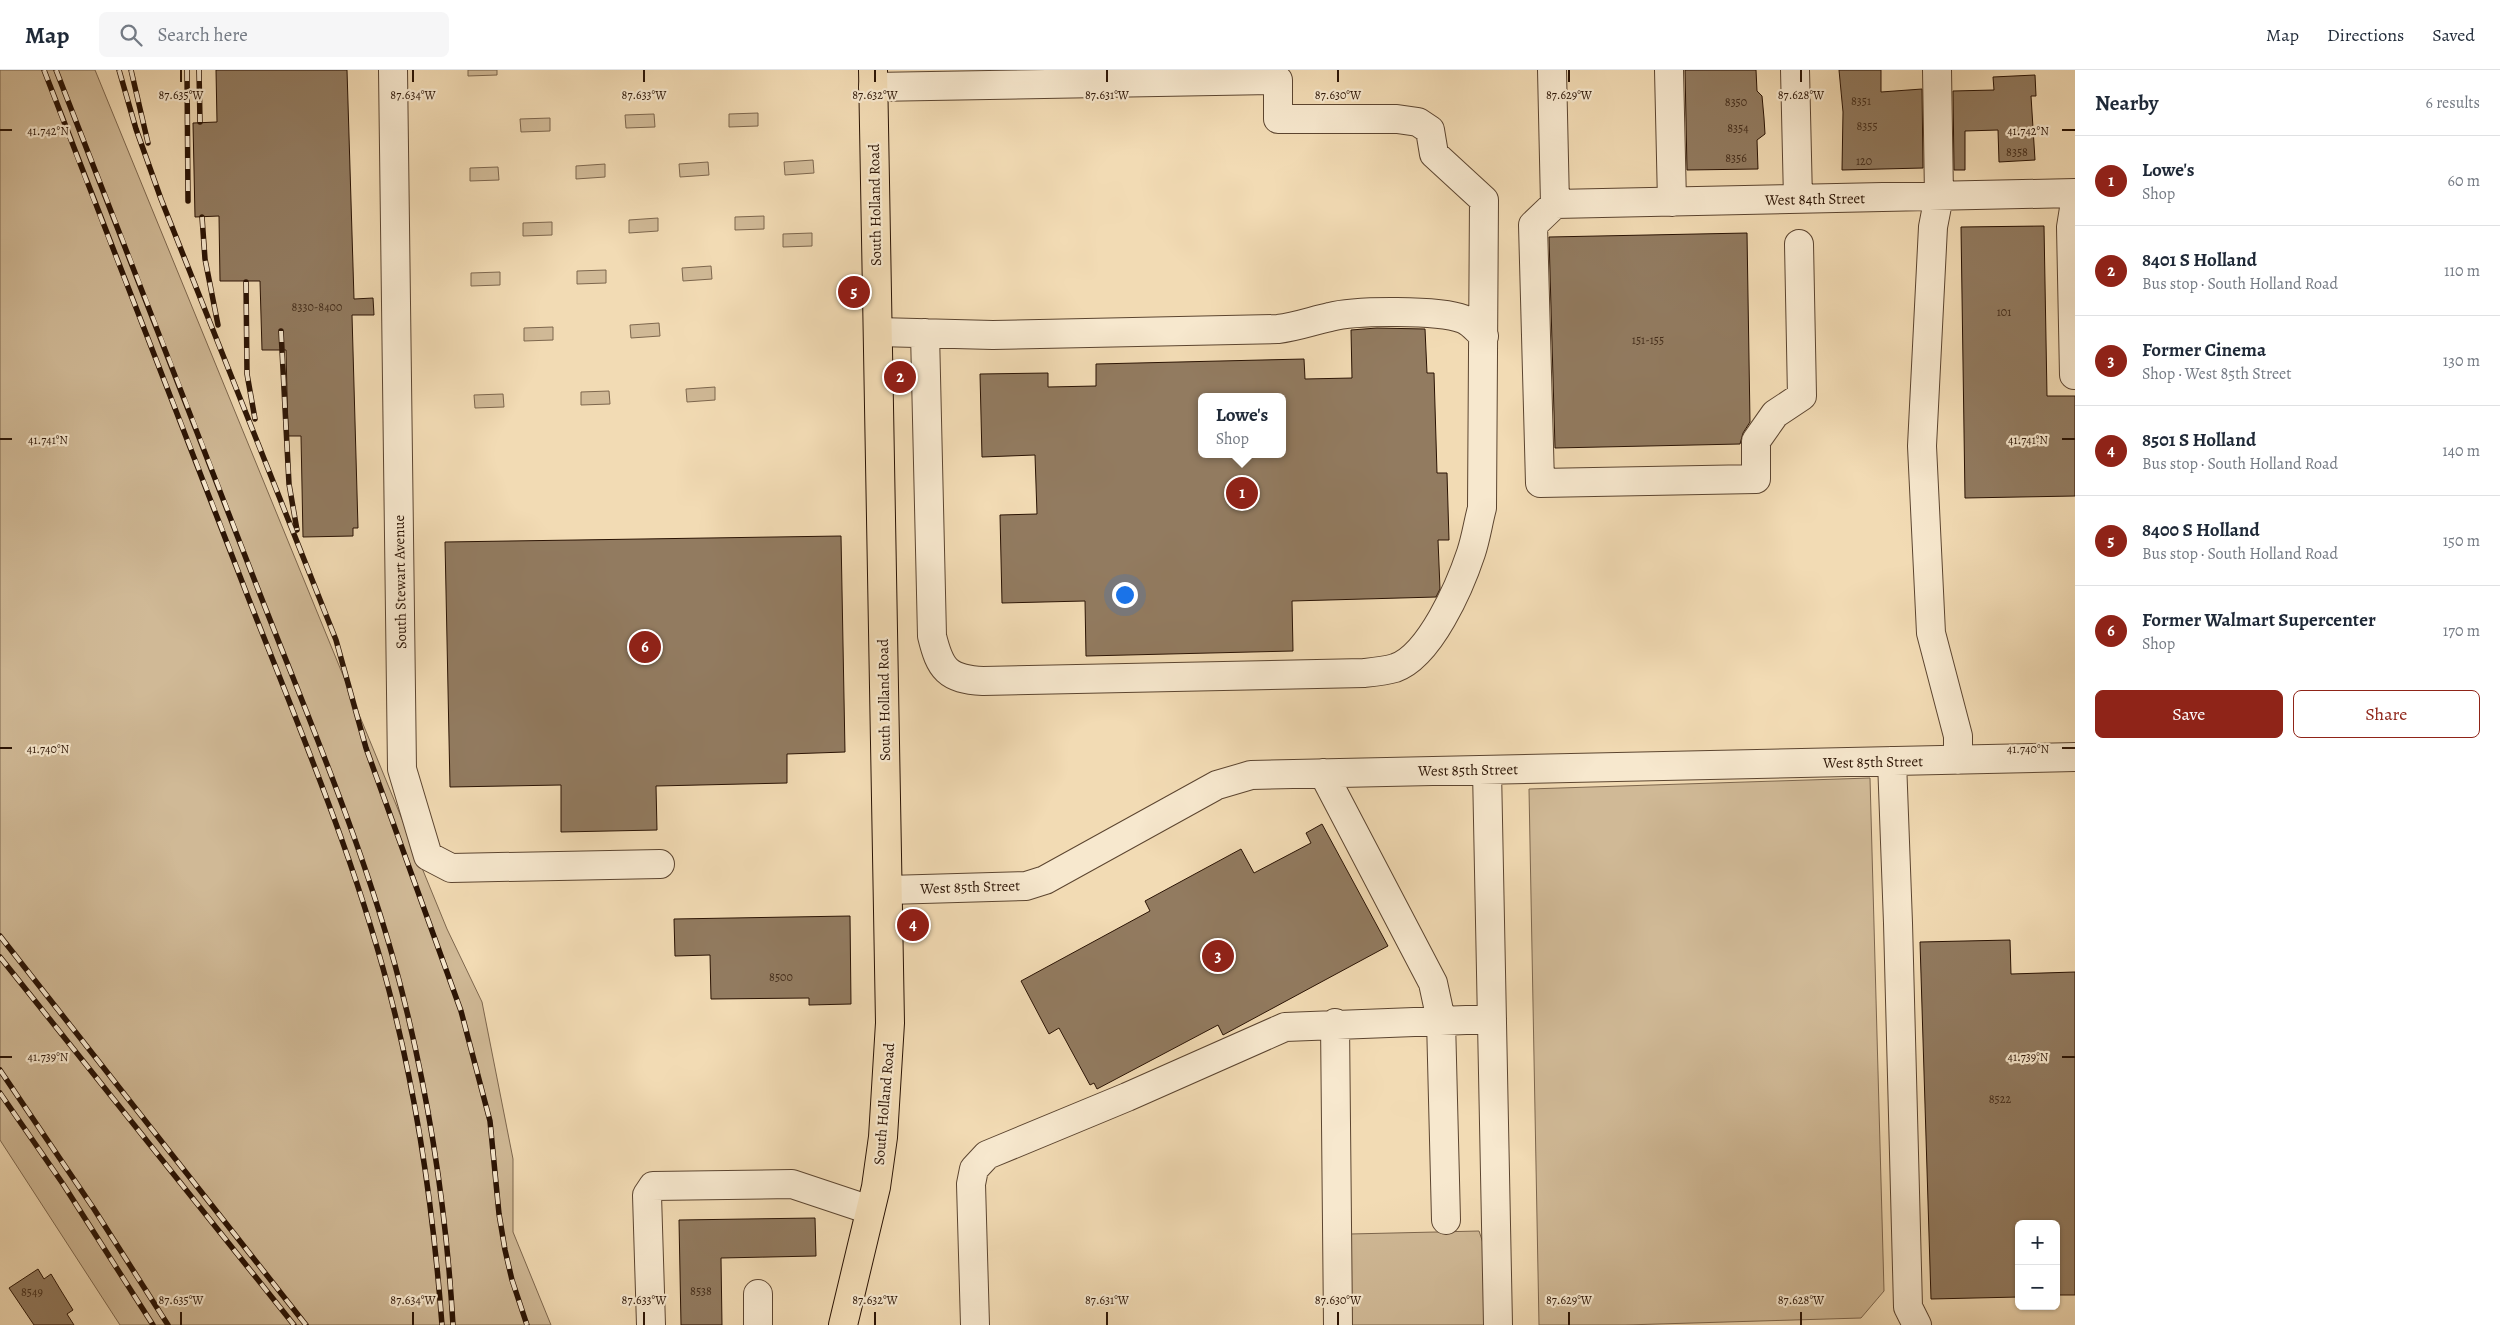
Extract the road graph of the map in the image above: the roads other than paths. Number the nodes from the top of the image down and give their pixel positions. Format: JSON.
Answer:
{"nodes":[{"id":1,"x":393,"y":70,"type":"edge"},
{"id":2,"x":1552,"y":70,"type":"edge"},
{"id":3,"x":1670,"y":70,"type":"edge"},
{"id":4,"x":1795,"y":70,"type":"edge"},
{"id":5,"x":1937,"y":70,"type":"edge"},
{"id":6,"x":1278,"y":75,"type":"edge"},
{"id":7,"x":873,"y":78,"type":"edge"},
{"id":8,"x":2075,"y":192,"type":"edge"},
{"id":9,"x":1939,"y":196,"type":"junction"},
{"id":10,"x":1798,"y":199,"type":"junction"},
{"id":11,"x":1672,"y":202,"type":"junction"},
{"id":12,"x":2075,"y":202,"type":"edge"},
{"id":13,"x":1554,"y":204,"type":"junction"},
{"id":14,"x":1799,"y":244,"type":"dead end"},
{"id":15,"x":878,"y":332,"type":"junction"},
{"id":16,"x":925,"y":333,"type":"junction"},
{"id":17,"x":1484,"y":336,"type":"junction"},
{"id":18,"x":2074,"y":375,"type":"edge"},
{"id":19,"x":2075,"y":757,"type":"edge"},
{"id":20,"x":1958,"y":760,"type":"junction"},
{"id":21,"x":1892,"y":761,"type":"junction"},
{"id":22,"x":1487,"y":770,"type":"junction"},
{"id":23,"x":1323,"y":774,"type":"junction"},
{"id":24,"x":660,"y":864,"type":"dead end"},
{"id":25,"x":888,"y":890,"type":"junction"},
{"id":26,"x":1492,"y":1019,"type":"junction"},
{"id":27,"x":1441,"y":1020,"type":"junction"},
{"id":28,"x":1334,"y":1023,"type":"junction"},
{"id":29,"x":870,"y":1210,"type":"junction"},
{"id":30,"x":1446,"y":1220,"type":"dead end"},
{"id":31,"x":758,"y":1294,"type":"dead end"},
{"id":32,"x":651,"y":1325,"type":"edge"},
{"id":33,"x":758,"y":1325,"type":"edge"},
{"id":34,"x":843,"y":1325,"type":"edge"},
{"id":35,"x":975,"y":1325,"type":"edge"},
{"id":36,"x":1338,"y":1325,"type":"edge"},
{"id":37,"x":1498,"y":1325,"type":"edge"},
{"id":38,"x":1917,"y":1325,"type":"edge"}],
"edges":[{"from":1,"to":24,"type":"street","name":"South Stewart Avenue"},
{"from":2,"to":13,"type":"street"},
{"from":3,"to":11,"type":"street"},
{"from":4,"to":10,"type":"street"},
{"from":5,"to":9,"type":"street"},
{"from":6,"to":7,"type":"street"},
{"from":6,"to":17,"type":"street"},
{"from":7,"to":15,"type":"main road","name":"South Holland Road"},
{"from":8,"to":9,"type":"street","name":"West 84th Street"},
{"from":9,"to":10,"type":"street","name":"West 84th Street"},
{"from":9,"to":20,"type":"street"},
{"from":10,"to":11,"type":"street","name":"West 84th Street"},
{"from":11,"to":13,"type":"street","name":"West 84th Street"},
{"from":12,"to":18,"type":"street"},
{"from":13,"to":14,"type":"street"},
{"from":15,"to":16,"type":"street"},
{"from":15,"to":25,"type":"main road","name":"South Holland Road"},
{"from":16,"to":17,"type":"street"},
{"from":16,"to":17,"type":"street"},
{"from":19,"to":20,"type":"street","name":"West 85th Street"},
{"from":20,"to":21,"type":"street","name":"West 85th Street"},
{"from":21,"to":22,"type":"street","name":"West 85th Street"},
{"from":21,"to":38,"type":"street"},
{"from":22,"to":23,"type":"street","name":"West 85th Street"},
{"from":22,"to":26,"type":"street"},
{"from":23,"to":25,"type":"street","name":"West 85th Street"},
{"from":23,"to":27,"type":"street"},
{"from":25,"to":29,"type":"main road","name":"South Holland Road"},
{"from":26,"to":27,"type":"street"},
{"from":26,"to":37,"type":"street"},
{"from":27,"to":28,"type":"street"},
{"from":27,"to":30,"type":"street"},
{"from":28,"to":35,"type":"street"},
{"from":28,"to":36,"type":"street"},
{"from":29,"to":32,"type":"street"},
{"from":29,"to":34,"type":"main road","name":"South Holland Road"},
{"from":31,"to":33,"type":"street"}]}
